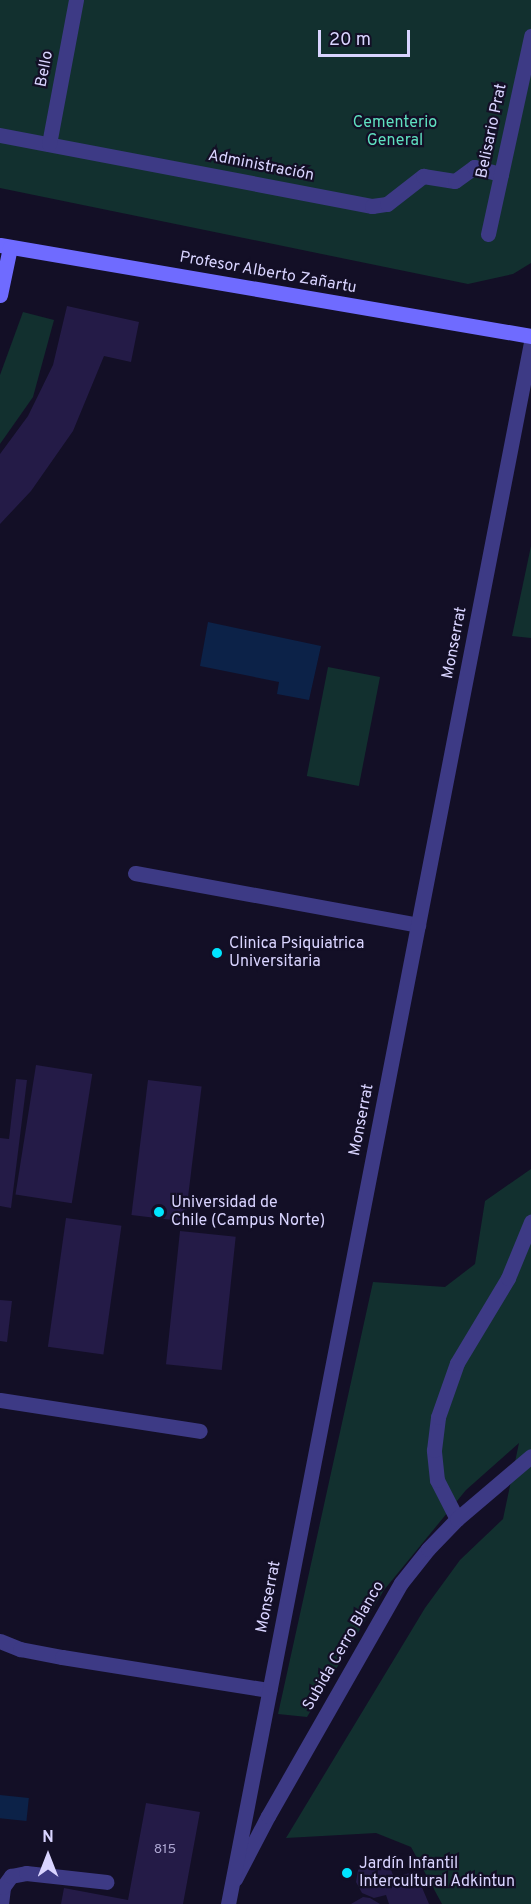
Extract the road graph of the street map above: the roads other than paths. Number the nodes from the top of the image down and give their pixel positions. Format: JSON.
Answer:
{"nodes":[{"id":1,"x":76,"y":0,"type":"edge"},
{"id":2,"x":531,"y":36,"type":"edge"},
{"id":3,"x":0,"y":135,"type":"edge"},
{"id":4,"x":48,"y":144,"type":"junction"},
{"id":5,"x":501,"y":174,"type":"junction"},
{"id":6,"x":488,"y":234,"type":"dead end"},
{"id":7,"x":5,"y":246,"type":"edge"},
{"id":8,"x":0,"y":295,"type":"edge"},
{"id":9,"x":531,"y":336,"type":"edge"},
{"id":10,"x":531,"y":343,"type":"edge"},
{"id":11,"x":135,"y":873,"type":"dead end"},
{"id":12,"x":418,"y":926,"type":"junction"},
{"id":13,"x":531,"y":1222,"type":"edge"},
{"id":14,"x":0,"y":1400,"type":"edge"},
{"id":15,"x":200,"y":1431,"type":"dead end"},
{"id":16,"x":531,"y":1456,"type":"edge"},
{"id":17,"x":458,"y":1519,"type":"junction"},
{"id":18,"x":0,"y":1641,"type":"edge"},
{"id":19,"x":269,"y":1690,"type":"junction"},
{"id":20,"x":107,"y":1882,"type":"dead end"},
{"id":21,"x":231,"y":1888,"type":"junction"},
{"id":22,"x":1,"y":1904,"type":"edge"},
{"id":23,"x":228,"y":1904,"type":"edge"}],
"edges":[{"from":1,"to":4,"type":"street","name":"Bello"},
{"from":2,"to":5,"type":"street","name":"Belisario Prat"},
{"from":3,"to":4,"type":"street","name":"Administración"},
{"from":4,"to":5,"type":"street","name":"Administración"},
{"from":5,"to":6,"type":"street","name":"Belisario Prat"},
{"from":7,"to":8,"type":"main road"},
{"from":7,"to":9,"type":"main road","name":"Profesor Alberto Zañartu"},
{"from":10,"to":12,"type":"street","name":"Monserrat"},
{"from":11,"to":12,"type":"street"},
{"from":12,"to":19,"type":"street","name":"Monserrat"},
{"from":13,"to":17,"type":"street"},
{"from":14,"to":15,"type":"street"},
{"from":16,"to":17,"type":"street","name":"Subida Cerro Blanco"},
{"from":17,"to":21,"type":"street","name":"Subida Cerro Blanco"},
{"from":18,"to":19,"type":"street"},
{"from":19,"to":21,"type":"street","name":"Monserrat"},
{"from":20,"to":22,"type":"street"},
{"from":21,"to":23,"type":"street","name":"Monserrat"}]}
